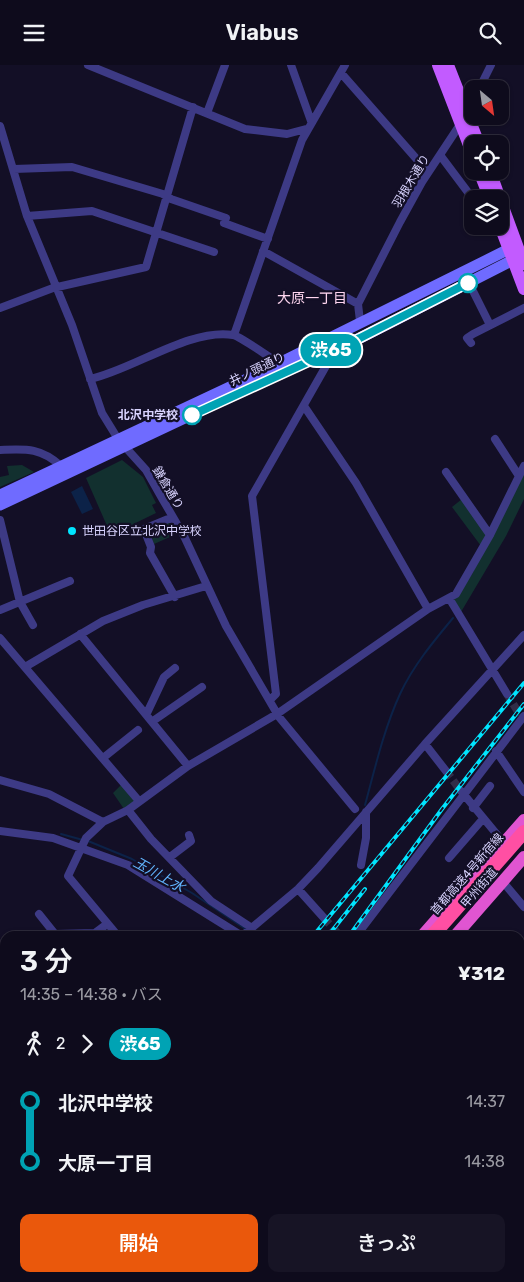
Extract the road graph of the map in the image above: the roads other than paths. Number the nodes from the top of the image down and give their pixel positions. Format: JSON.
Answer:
{"nodes":[{"id":1,"x":88,"y":65,"type":"edge"},
{"id":2,"x":113,"y":65,"type":"edge"},
{"id":3,"x":225,"y":65,"type":"edge"},
{"id":4,"x":291,"y":65,"type":"edge"},
{"id":5,"x":345,"y":65,"type":"edge"},
{"id":6,"x":438,"y":65,"type":"edge"},
{"id":7,"x":448,"y":65,"type":"edge"},
{"id":8,"x":491,"y":65,"type":"edge"},
{"id":9,"x":341,"y":73,"type":"junction"},
{"id":10,"x":110,"y":74,"type":"junction"},
{"id":11,"x":484,"y":80,"type":"edge"},
{"id":12,"x":464,"y":105,"type":"edge"},
{"id":13,"x":193,"y":107,"type":"junction"},
{"id":14,"x":464,"y":108,"type":"edge"},
{"id":15,"x":207,"y":113,"type":"junction"},
{"id":16,"x":464,"y":118,"type":"edge"},
{"id":17,"x":311,"y":121,"type":"junction"},
{"id":18,"x":0,"y":126,"type":"edge"},
{"id":19,"x":306,"y":129,"type":"junction"},
{"id":20,"x":3,"y":143,"type":"edge"},
{"id":21,"x":440,"y":155,"type":"junction"},
{"id":22,"x":14,"y":169,"type":"junction"},
{"id":23,"x":428,"y":172,"type":"junction"},
{"id":24,"x":467,"y":190,"type":"edge"},
{"id":25,"x":167,"y":196,"type":"junction"},
{"id":26,"x":27,"y":216,"type":"junction"},
{"id":27,"x":509,"y":226,"type":"edge"},
{"id":28,"x":157,"y":233,"type":"junction"},
{"id":29,"x":506,"y":235,"type":"edge"},
{"id":30,"x":268,"y":239,"type":"junction"},
{"id":31,"x":263,"y":251,"type":"junction"},
{"id":32,"x":214,"y":252,"type":"dead end"},
{"id":33,"x":518,"y":254,"type":"edge"},
{"id":34,"x":468,"y":283,"type":"junction"},
{"id":35,"x":58,"y":287,"type":"junction"},
{"id":36,"x":524,"y":289,"type":"edge"},
{"id":37,"x":424,"y":290,"type":"junction"},
{"id":38,"x":453,"y":291,"type":"junction"},
{"id":39,"x":358,"y":305,"type":"junction"},
{"id":40,"x":1,"y":306,"type":"edge"},
{"id":41,"x":524,"y":308,"type":"edge"},
{"id":42,"x":360,"y":321,"type":"junction"},
{"id":43,"x":490,"y":325,"type":"junction"},
{"id":44,"x":234,"y":335,"type":"junction"},
{"id":45,"x":471,"y":343,"type":"dead end"},
{"id":46,"x":321,"y":355,"type":"junction"},
{"id":47,"x":279,"y":363,"type":"junction"},
{"id":48,"x":90,"y":379,"type":"junction"},
{"id":49,"x":304,"y":406,"type":"junction"},
{"id":50,"x":495,"y":439,"type":"dead end"},
{"id":51,"x":121,"y":443,"type":"junction"},
{"id":52,"x":0,"y":450,"type":"edge"},
{"id":53,"x":60,"y":466,"type":"junction"},
{"id":54,"x":524,"y":466,"type":"edge"},
{"id":55,"x":446,"y":472,"type":"dead end"},
{"id":56,"x":519,"y":476,"type":"junction"},
{"id":57,"x":0,"y":495,"type":"edge"},
{"id":58,"x":0,"y":505,"type":"edge"},
{"id":59,"x":173,"y":517,"type":"junction"},
{"id":60,"x":0,"y":520,"type":"edge"},
{"id":61,"x":490,"y":535,"type":"junction"},
{"id":62,"x":8,"y":555,"type":"junction"},
{"id":63,"x":0,"y":557,"type":"edge"},
{"id":64,"x":70,"y":581,"type":"dead end"},
{"id":65,"x":206,"y":586,"type":"junction"},
{"id":66,"x":175,"y":597,"type":"junction"},
{"id":67,"x":20,"y":602,"type":"junction"},
{"id":68,"x":451,"y":602,"type":"junction"},
{"id":69,"x":428,"y":609,"type":"junction"},
{"id":70,"x":0,"y":610,"type":"edge"},
{"id":71,"x":33,"y":625,"type":"dead end"},
{"id":72,"x":80,"y":634,"type":"junction"},
{"id":73,"x":524,"y":635,"type":"edge"},
{"id":74,"x":0,"y":638,"type":"edge"},
{"id":75,"x":24,"y":666,"type":"junction"},
{"id":76,"x":174,"y":668,"type":"dead end"},
{"id":77,"x":492,"y":669,"type":"junction"},
{"id":78,"x":16,"y":671,"type":"dead end"},
{"id":79,"x":202,"y":687,"type":"dead end"},
{"id":80,"x":507,"y":694,"type":"tunnel mouth"},
{"id":81,"x":270,"y":700,"type":"junction"},
{"id":82,"x":146,"y":713,"type":"junction"},
{"id":83,"x":277,"y":714,"type":"junction"},
{"id":84,"x":522,"y":718,"type":"edge"},
{"id":85,"x":154,"y":721,"type":"junction"},
{"id":86,"x":138,"y":730,"type":"dead end"},
{"id":87,"x":425,"y":744,"type":"junction"},
{"id":88,"x":496,"y":751,"type":"junction"},
{"id":89,"x":103,"y":758,"type":"junction"},
{"id":90,"x":188,"y":766,"type":"junction"},
{"id":91,"x":446,"y":771,"type":"tunnel mouth"},
{"id":92,"x":0,"y":780,"type":"edge"},
{"id":93,"x":490,"y":786,"type":"dead end"},
{"id":94,"x":524,"y":792,"type":"edge"},
{"id":95,"x":462,"y":793,"type":"junction"},
{"id":96,"x":139,"y":801,"type":"junction"},
{"id":97,"x":473,"y":808,"type":"junction"},
{"id":98,"x":355,"y":809,"type":"dead end"},
{"id":99,"x":128,"y":810,"type":"junction"},
{"id":100,"x":366,"y":812,"type":"junction"},
{"id":101,"x":482,"y":820,"type":"junction"},
{"id":102,"x":524,"y":820,"type":"edge"},
{"id":103,"x":103,"y":822,"type":"junction"},
{"id":104,"x":355,"y":825,"type":"junction"},
{"id":105,"x":0,"y":831,"type":"edge"},
{"id":106,"x":524,"y":832,"type":"edge"},
{"id":107,"x":189,"y":835,"type":"dead end"},
{"id":108,"x":366,"y":839,"type":"junction"},
{"id":109,"x":84,"y":843,"type":"junction"},
{"id":110,"x":504,"y":843,"type":"junction"},
{"id":111,"x":524,"y":845,"type":"edge"},
{"id":112,"x":170,"y":857,"type":"junction"},
{"id":113,"x":524,"y":857,"type":"edge"},
{"id":114,"x":449,"y":858,"type":"dead end"},
{"id":115,"x":361,"y":865,"type":"dead end"},
{"id":116,"x":503,"y":882,"type":"junction"},
{"id":117,"x":298,"y":889,"type":"junction"},
{"id":118,"x":524,"y":907,"type":"edge"},
{"id":119,"x":39,"y":914,"type":"dead end"},
{"id":120,"x":324,"y":918,"type":"tunnel mouth"},
{"id":121,"x":107,"y":924,"type":"junction"},
{"id":122,"x":251,"y":928,"type":"junction"},
{"id":123,"x":50,"y":931,"type":"edge"},
{"id":124,"x":98,"y":931,"type":"edge"},
{"id":125,"x":113,"y":931,"type":"edge"},
{"id":126,"x":235,"y":931,"type":"edge"},
{"id":127,"x":248,"y":931,"type":"edge"},
{"id":128,"x":360,"y":931,"type":"edge"},
{"id":129,"x":426,"y":931,"type":"edge"},
{"id":130,"x":436,"y":931,"type":"edge"},
{"id":131,"x":448,"y":931,"type":"edge"},
{"id":132,"x":459,"y":931,"type":"edge"}],
"edges":[{"from":1,"to":10,"type":"street"},
{"from":2,"to":10,"type":"street"},
{"from":3,"to":15,"type":"street"},
{"from":4,"to":17,"type":"street"},
{"from":5,"to":9,"type":"street"},
{"from":6,"to":14,"type":"main road"},
{"from":7,"to":12,"type":"main road"},
{"from":8,"to":11,"type":"street"},
{"from":9,"to":17,"type":"street"},
{"from":9,"to":23,"type":"street"},
{"from":10,"to":13,"type":"street"},
{"from":13,"to":15,"type":"street"},
{"from":13,"to":25,"type":"street"},
{"from":15,"to":19,"type":"street"},
{"from":16,"to":21,"type":"street","name":"羽根木通り"},
{"from":17,"to":19,"type":"street"},
{"from":18,"to":20,"type":"street","name":"鎌倉通り"},
{"from":19,"to":30,"type":"street"},
{"from":20,"to":22,"type":"street","name":"鎌倉通り"},
{"from":21,"to":23,"type":"street","name":"羽根木通り"},
{"from":21,"to":24,"type":"street"},
{"from":22,"to":25,"type":"street"},
{"from":22,"to":26,"type":"street","name":"鎌倉通り"},
{"from":23,"to":39,"type":"street","name":"羽根木通り"},
{"from":25,"to":28,"type":"street"},
{"from":25,"to":30,"type":"street"},
{"from":26,"to":28,"type":"street"},
{"from":26,"to":35,"type":"street","name":"鎌倉通り"},
{"from":27,"to":33,"type":"main road"},
{"from":28,"to":32,"type":"street"},
{"from":28,"to":35,"type":"street"},
{"from":29,"to":33,"type":"main road"},
{"from":30,"to":31,"type":"street"},
{"from":31,"to":39,"type":"street"},
{"from":31,"to":44,"type":"street"},
{"from":33,"to":34,"type":"main road","name":"井ノ頭通り"},
{"from":33,"to":36,"type":"main road"},
{"from":33,"to":37,"type":"main road","name":"井ノ頭通り"},
{"from":34,"to":38,"type":"main road","name":"井ノ頭通り"},
{"from":34,"to":43,"type":"street"},
{"from":35,"to":40,"type":"street"},
{"from":35,"to":48,"type":"street","name":"鎌倉通り"},
{"from":37,"to":38,"type":"main road"},
{"from":37,"to":42,"type":"main road","name":"井ノ頭通り"},
{"from":38,"to":46,"type":"main road","name":"井ノ頭通り"},
{"from":39,"to":42,"type":"street"},
{"from":41,"to":43,"type":"street"},
{"from":42,"to":47,"type":"main road","name":"井ノ頭通り"},
{"from":43,"to":45,"type":"street"},
{"from":44,"to":47,"type":"street"},
{"from":44,"to":48,"type":"street"},
{"from":46,"to":49,"type":"street"},
{"from":46,"to":51,"type":"main road","name":"井ノ頭通り"},
{"from":47,"to":51,"type":"main road","name":"井ノ頭通り"},
{"from":48,"to":51,"type":"street","name":"鎌倉通り"},
{"from":49,"to":69,"type":"street"},
{"from":49,"to":81,"type":"street"},
{"from":50,"to":56,"type":"street"},
{"from":51,"to":53,"type":"main road","name":"井ノ頭通り"},
{"from":51,"to":58,"type":"main road","name":"井ノ頭通り"},
{"from":51,"to":59,"type":"street","name":"鎌倉通り"},
{"from":52,"to":53,"type":"street"},
{"from":53,"to":57,"type":"main road","name":"井ノ頭通り"},
{"from":54,"to":56,"type":"street"},
{"from":55,"to":61,"type":"street"},
{"from":56,"to":61,"type":"street"},
{"from":59,"to":65,"type":"street","name":"鎌倉通り"},
{"from":59,"to":66,"type":"street"},
{"from":60,"to":62,"type":"street"},
{"from":61,"to":68,"type":"street"},
{"from":62,"to":63,"type":"street"},
{"from":62,"to":67,"type":"street"},
{"from":64,"to":67,"type":"street"},
{"from":65,"to":66,"type":"street"},
{"from":65,"to":81,"type":"street","name":"鎌倉通り"},
{"from":66,"to":72,"type":"street"},
{"from":67,"to":70,"type":"street"},
{"from":67,"to":71,"type":"street"},
{"from":68,"to":69,"type":"street"},
{"from":68,"to":77,"type":"street"},
{"from":69,"to":83,"type":"street"},
{"from":72,"to":75,"type":"street"},
{"from":72,"to":82,"type":"street"},
{"from":73,"to":77,"type":"street"},
{"from":74,"to":75,"type":"street"},
{"from":75,"to":78,"type":"street"},
{"from":75,"to":89,"type":"street"},
{"from":76,"to":82,"type":"street"},
{"from":77,"to":80,"type":"street"},
{"from":77,"to":87,"type":"street"},
{"from":79,"to":85,"type":"street"},
{"from":81,"to":83,"type":"street","name":"鎌倉通り"},
{"from":82,"to":85,"type":"street"},
{"from":83,"to":90,"type":"street"},
{"from":83,"to":98,"type":"street","name":"鎌倉通り"},
{"from":84,"to":88,"type":"street"},
{"from":85,"to":90,"type":"street"},
{"from":86,"to":89,"type":"street"},
{"from":87,"to":91,"type":"street"},
{"from":87,"to":100,"type":"street"},
{"from":88,"to":94,"type":"street"},
{"from":88,"to":95,"type":"street"},
{"from":89,"to":96,"type":"street"},
{"from":90,"to":96,"type":"street"},
{"from":92,"to":103,"type":"street"},
{"from":93,"to":97,"type":"street"},
{"from":95,"to":97,"type":"street"},
{"from":95,"to":128,"type":"street"},
{"from":96,"to":99,"type":"street"},
{"from":97,"to":101,"type":"street"},
{"from":99,"to":103,"type":"street"},
{"from":99,"to":112,"type":"street"},
{"from":100,"to":104,"type":"street"},
{"from":100,"to":108,"type":"street"},
{"from":101,"to":110,"type":"street"},
{"from":101,"to":114,"type":"street"},
{"from":102,"to":110,"type":"highway","name":"甲州街道"},
{"from":103,"to":109,"type":"street"},
{"from":104,"to":108,"type":"street"},
{"from":104,"to":117,"type":"street"},
{"from":105,"to":109,"type":"street"},
{"from":106,"to":130,"type":"highway","name":"首都高速4号新宿線"},
{"from":107,"to":112,"type":"street"},
{"from":108,"to":115,"type":"street"},
{"from":109,"to":121,"type":"street"},
{"from":109,"to":126,"type":"street"},
{"from":110,"to":129,"type":"highway","name":"甲州街道"},
{"from":111,"to":131,"type":"highway","name":"首都高速4号新宿線"},
{"from":112,"to":122,"type":"street"},
{"from":113,"to":116,"type":"highway","name":"甲州街道"},
{"from":116,"to":118,"type":"street"},
{"from":116,"to":132,"type":"highway","name":"甲州街道"},
{"from":117,"to":120,"type":"street"},
{"from":117,"to":122,"type":"street"},
{"from":119,"to":123,"type":"street"},
{"from":121,"to":124,"type":"street"},
{"from":121,"to":125,"type":"street"},
{"from":122,"to":127,"type":"street"}]}
